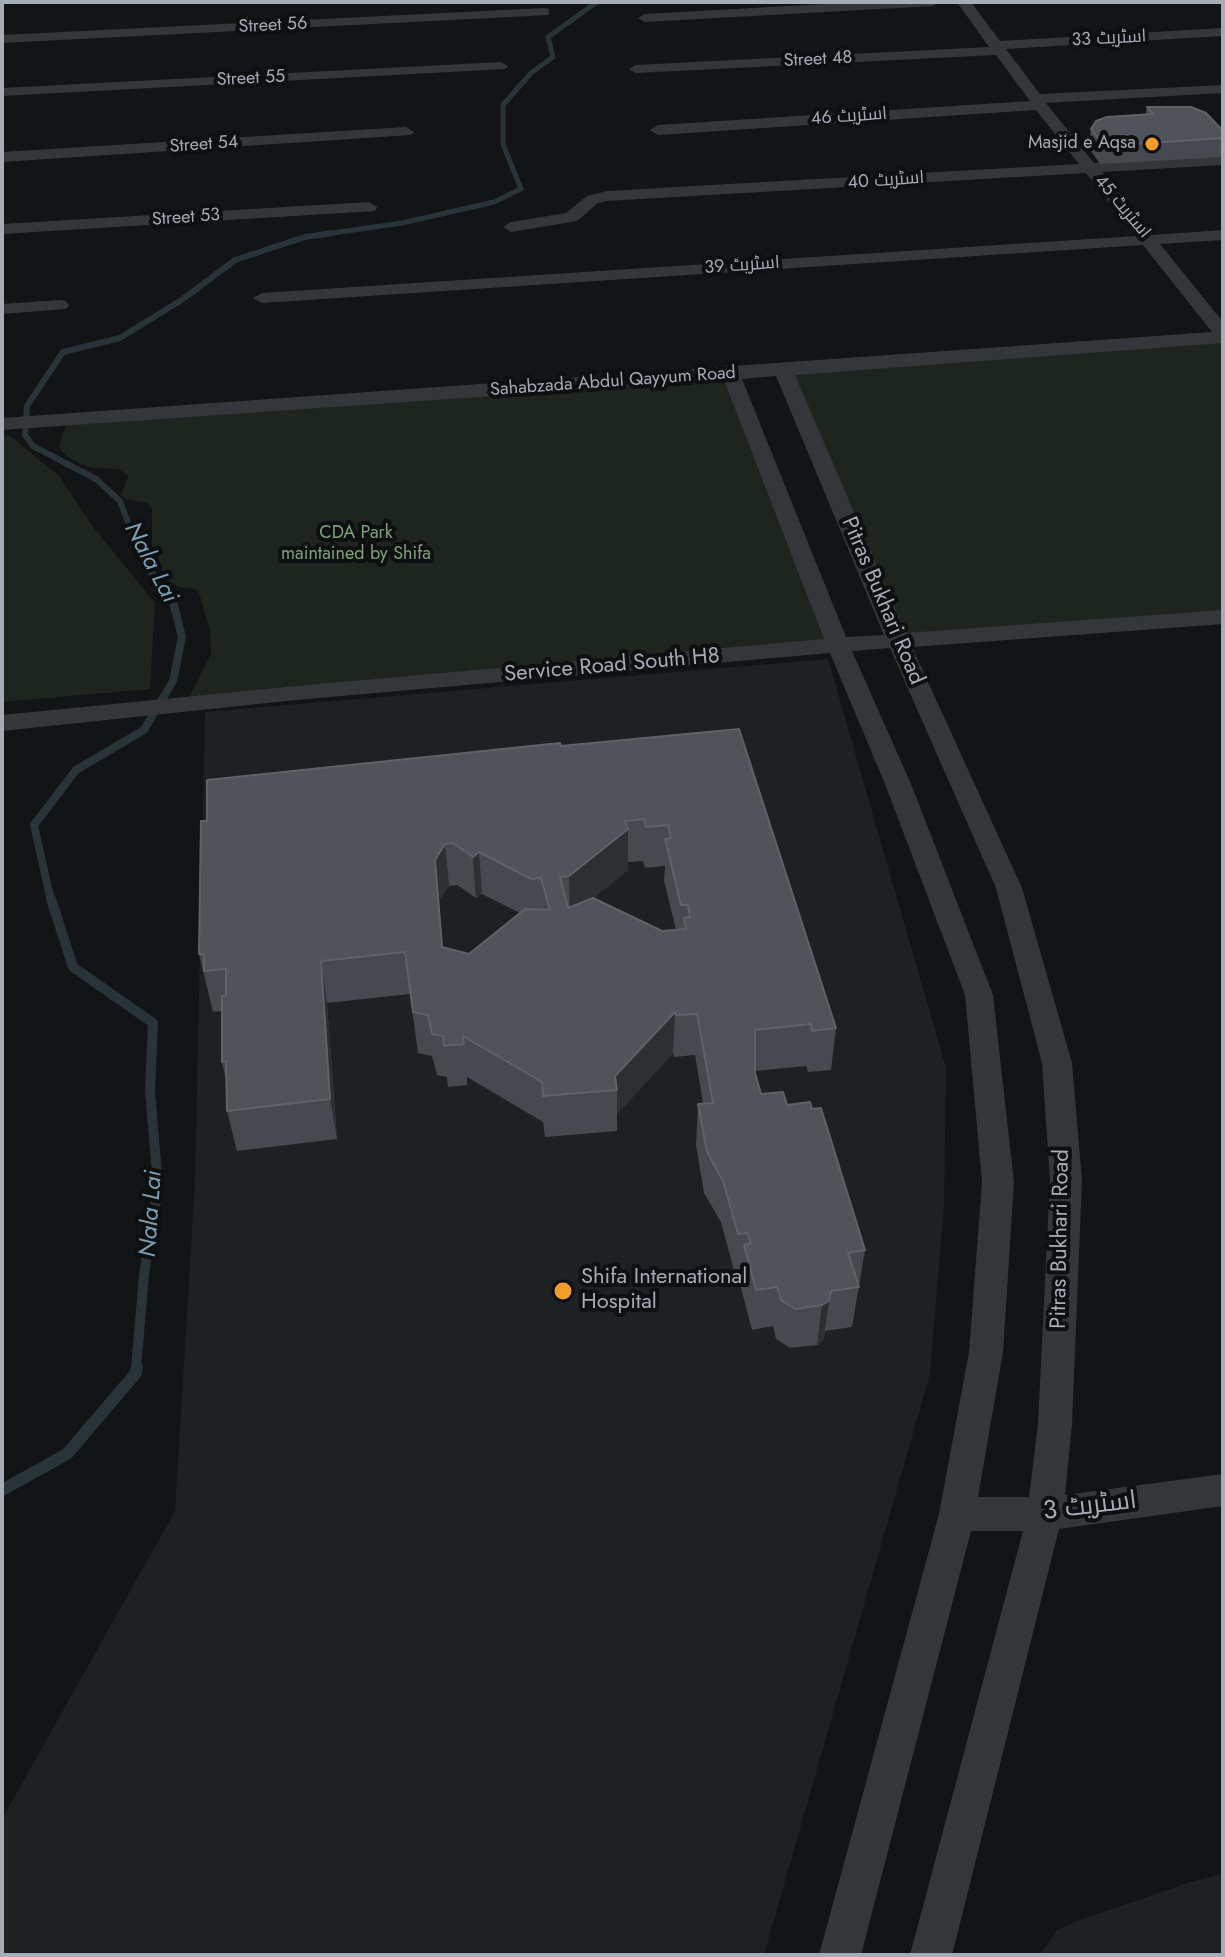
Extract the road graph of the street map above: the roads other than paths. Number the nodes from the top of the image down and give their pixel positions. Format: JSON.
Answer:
{"nodes":[{"id":1,"x":933,"y":2,"type":"edge"},
{"id":2,"x":964,"y":2,"type":"edge"},
{"id":3,"x":544,"y":12,"type":"dead end"},
{"id":4,"x":645,"y":18,"type":"dead end"},
{"id":5,"x":1223,"y":32,"type":"edge"},
{"id":6,"x":2,"y":39,"type":"edge"},
{"id":7,"x":997,"y":48,"type":"junction"},
{"id":8,"x":501,"y":66,"type":"dead end"},
{"id":9,"x":636,"y":69,"type":"dead end"},
{"id":10,"x":1223,"y":89,"type":"edge"},
{"id":11,"x":2,"y":92,"type":"edge"},
{"id":12,"x":1038,"y":102,"type":"junction"},
{"id":13,"x":658,"y":130,"type":"dead end"},
{"id":14,"x":406,"y":132,"type":"dead end"},
{"id":15,"x":2,"y":157,"type":"edge"},
{"id":16,"x":1223,"y":160,"type":"edge"},
{"id":17,"x":1089,"y":168,"type":"junction"},
{"id":18,"x":369,"y":207,"type":"dead end"},
{"id":19,"x":511,"y":227,"type":"dead end"},
{"id":20,"x":2,"y":229,"type":"edge"},
{"id":21,"x":1223,"y":235,"type":"edge"},
{"id":22,"x":1150,"y":240,"type":"junction"},
{"id":23,"x":262,"y":298,"type":"dead end"},
{"id":24,"x":60,"y":305,"type":"dead end"},
{"id":25,"x":2,"y":309,"type":"edge"},
{"id":26,"x":1223,"y":336,"type":"edge"},
{"id":27,"x":783,"y":370,"type":"junction"},
{"id":28,"x":731,"y":375,"type":"junction"},
{"id":29,"x":2,"y":424,"type":"edge"},
{"id":30,"x":1223,"y":617,"type":"edge"},
{"id":31,"x":898,"y":641,"type":"junction"},
{"id":32,"x":838,"y":645,"type":"junction"},
{"id":33,"x":2,"y":723,"type":"edge"},
{"id":34,"x":1223,"y":1490,"type":"edge"},
{"id":35,"x":957,"y":1514,"type":"junction"},
{"id":36,"x":1045,"y":1514,"type":"junction"},
{"id":37,"x":840,"y":1955,"type":"edge"},
{"id":38,"x":931,"y":1955,"type":"edge"}],
"edges":[{"from":1,"to":4,"type":"street"},
{"from":2,"to":7,"type":"street","name":"اسٹریٹ 45"},
{"from":3,"to":6,"type":"street","name":"Street 56"},
{"from":5,"to":7,"type":"street","name":"اسٹریٹ 33"},
{"from":7,"to":9,"type":"street","name":"Street 48"},
{"from":7,"to":12,"type":"street","name":"اسٹریٹ 45"},
{"from":8,"to":11,"type":"street","name":"Street 55"},
{"from":10,"to":12,"type":"street","name":"اسٹریٹ 46"},
{"from":12,"to":13,"type":"street","name":"اسٹریٹ 46"},
{"from":12,"to":17,"type":"street","name":"اسٹریٹ 45"},
{"from":14,"to":15,"type":"street","name":"Street 54"},
{"from":16,"to":17,"type":"street","name":"اسٹریٹ 40"},
{"from":17,"to":19,"type":"street","name":"اسٹریٹ 40"},
{"from":17,"to":22,"type":"street","name":"اسٹریٹ 45"},
{"from":18,"to":20,"type":"street","name":"Street 53"},
{"from":21,"to":22,"type":"street","name":"اسٹریٹ 39"},
{"from":22,"to":23,"type":"street","name":"اسٹریٹ 39"},
{"from":22,"to":26,"type":"street","name":"اسٹریٹ 45"},
{"from":24,"to":25,"type":"street"},
{"from":26,"to":27,"type":"street","name":"Sahabzada Abdul Qayyum Road"},
{"from":27,"to":28,"type":"street","name":"Sahabzada Abdul Qayyum Road"},
{"from":27,"to":31,"type":"street","name":"Pitras Bukhari Road"},
{"from":28,"to":29,"type":"street","name":"Sahabzada Abdul Qayyum Road"},
{"from":28,"to":32,"type":"street"},
{"from":30,"to":31,"type":"street","name":"Service Road South H8"},
{"from":31,"to":32,"type":"street","name":"Service Road South H8"},
{"from":31,"to":36,"type":"street","name":"Pitras Bukhari Road"},
{"from":32,"to":33,"type":"street","name":"Service Road South H8"},
{"from":32,"to":35,"type":"street"},
{"from":34,"to":36,"type":"street","name":"اسٹریٹ 3"},
{"from":35,"to":36,"type":"street","name":"اسٹریٹ 3"},
{"from":35,"to":37,"type":"street"},
{"from":36,"to":38,"type":"street","name":"Pitras Bukhari Road"}]}
